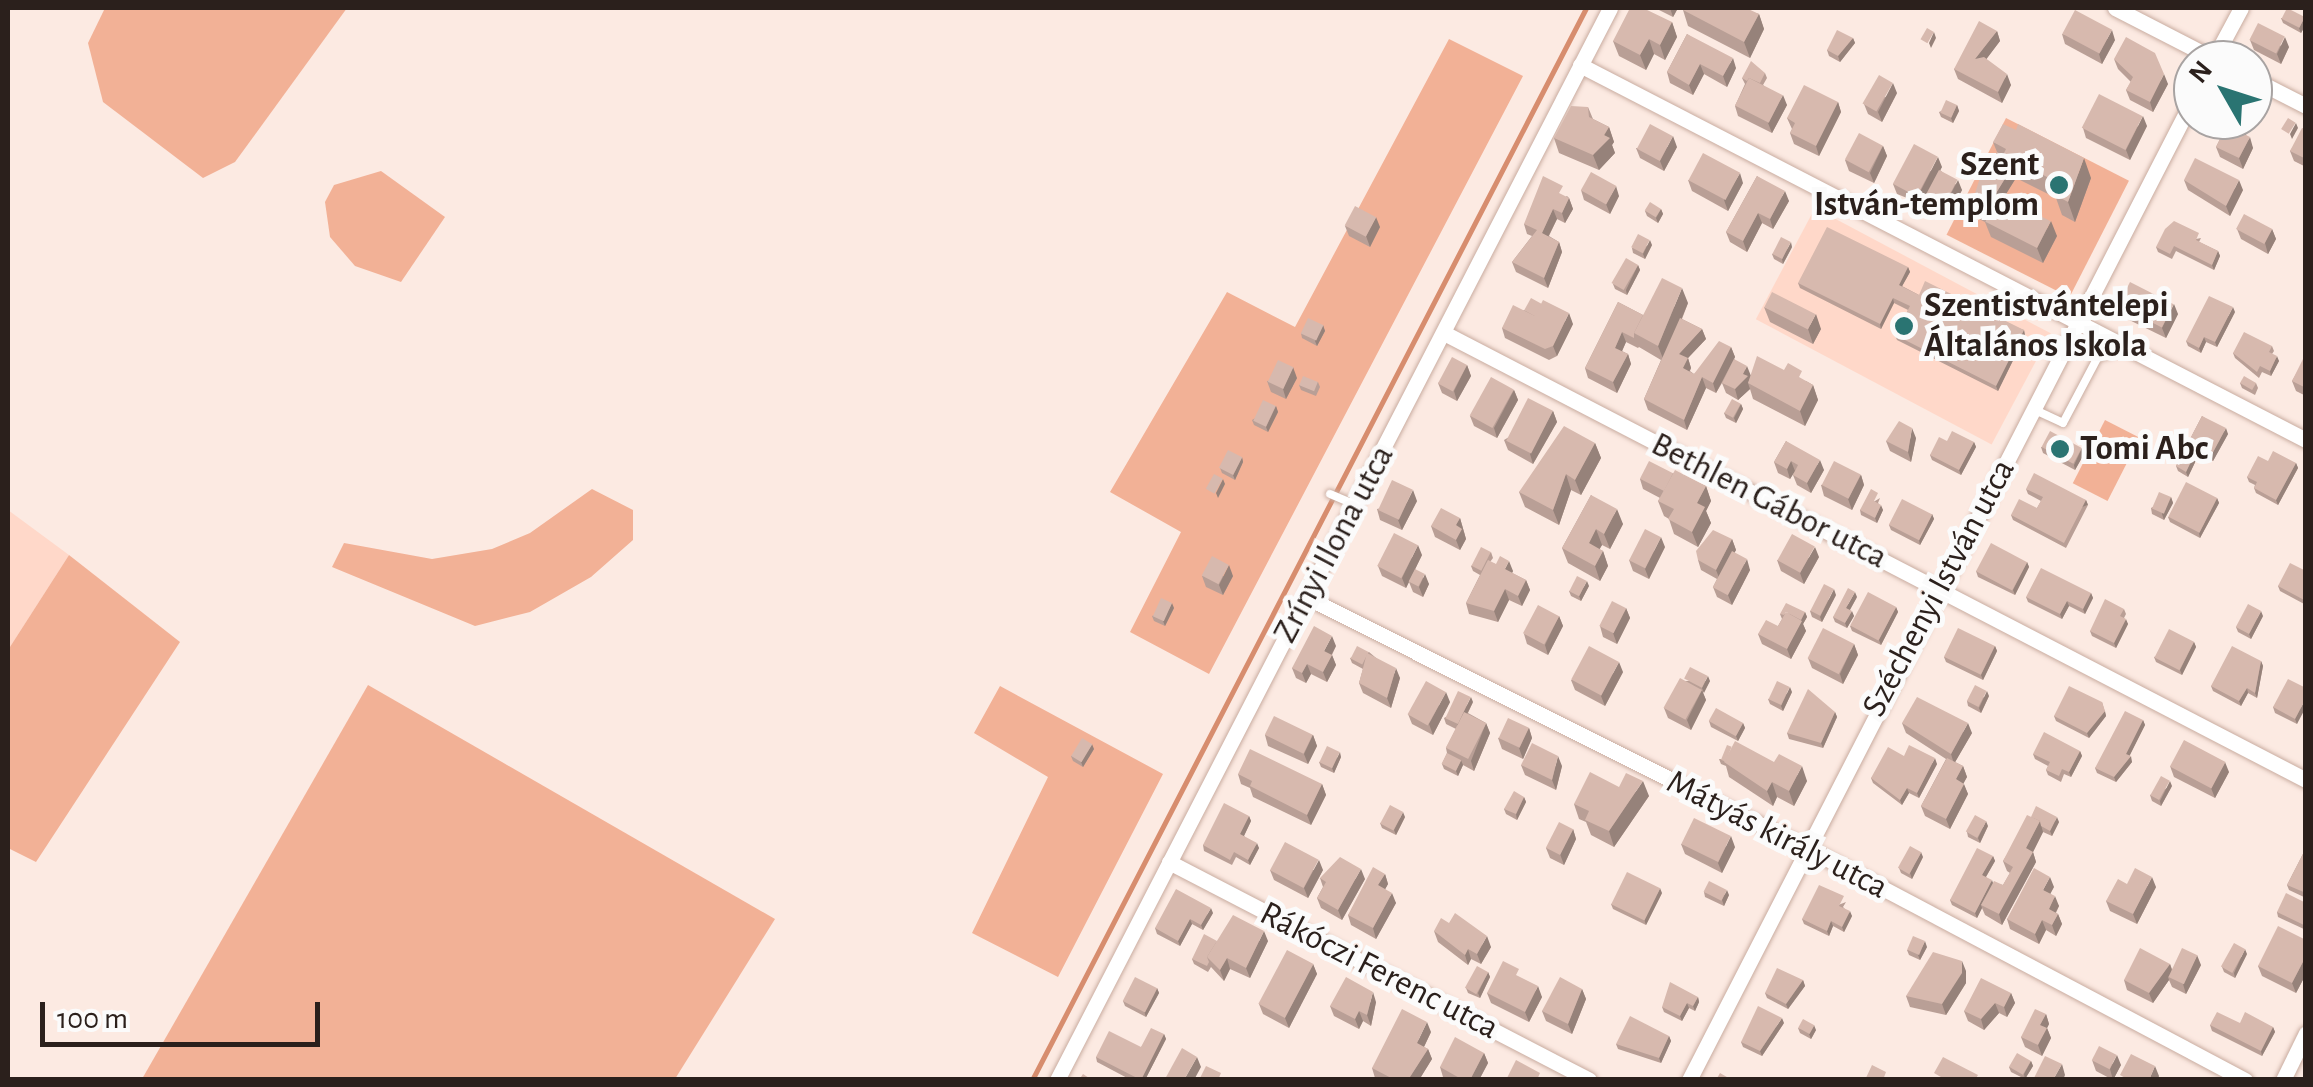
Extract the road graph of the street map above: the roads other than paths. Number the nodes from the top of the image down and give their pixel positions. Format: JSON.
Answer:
{"nodes":[{"id":1,"x":1610,"y":8,"type":"edge"},
{"id":2,"x":2114,"y":8,"type":"edge"},
{"id":3,"x":2241,"y":8,"type":"edge"},
{"id":4,"x":2176,"y":40,"type":"edge"},
{"id":5,"x":2224,"y":40,"type":"edge"},
{"id":6,"x":1580,"y":65,"type":"junction"},
{"id":7,"x":2273,"y":89,"type":"edge"},
{"id":8,"x":2306,"y":106,"type":"edge"},
{"id":9,"x":2173,"y":137,"type":"edge"},
{"id":10,"x":2078,"y":322,"type":"junction"},
{"id":11,"x":1444,"y":333,"type":"junction"},
{"id":12,"x":2127,"y":348,"type":"junction"},
{"id":13,"x":2033,"y":409,"type":"junction"},
{"id":14,"x":2306,"y":440,"type":"edge"},
{"id":15,"x":1330,"y":494,"type":"dead end"},
{"id":16,"x":1350,"y":502,"type":"junction"},
{"id":17,"x":1937,"y":588,"type":"junction"},
{"id":18,"x":1306,"y":597,"type":"junction"},
{"id":19,"x":2306,"y":780,"type":"edge"},
{"id":20,"x":1804,"y":847,"type":"junction"},
{"id":21,"x":1169,"y":862,"type":"junction"},
{"id":22,"x":2306,"y":1033,"type":"edge"},
{"id":23,"x":1057,"y":1080,"type":"edge"},
{"id":24,"x":1590,"y":1080,"type":"edge"},
{"id":25,"x":1689,"y":1080,"type":"edge"},
{"id":26,"x":2245,"y":1080,"type":"edge"},
{"id":27,"x":2283,"y":1080,"type":"edge"}],
"edges":[{"from":1,"to":6,"type":"street","name":"Zrínyi Ilona utca"},
{"from":2,"to":4,"type":"street"},
{"from":3,"to":5,"type":"street"},
{"from":6,"to":10,"type":"street"},
{"from":6,"to":11,"type":"street","name":"Zrínyi Ilona utca"},
{"from":7,"to":8,"type":"street"},
{"from":9,"to":10,"type":"street","name":"Széchenyi István utca"},
{"from":10,"to":12,"type":"street"},
{"from":10,"to":13,"type":"street","name":"Széchenyi István utca"},
{"from":11,"to":16,"type":"street","name":"Zrínyi Ilona utca"},
{"from":11,"to":17,"type":"street","name":"Bethlen Gábor utca"},
{"from":12,"to":13,"type":"lane"},
{"from":12,"to":14,"type":"street"},
{"from":13,"to":17,"type":"street","name":"Széchenyi István utca"},
{"from":15,"to":16,"type":"lane"},
{"from":16,"to":18,"type":"street","name":"Zrínyi Ilona utca"},
{"from":17,"to":19,"type":"street","name":"Bethlen Gábor utca"},
{"from":17,"to":20,"type":"street","name":"Széchenyi István utca"},
{"from":18,"to":20,"type":"street","name":"Mátyás király utca"},
{"from":18,"to":21,"type":"street","name":"Zrínyi Ilona utca"},
{"from":20,"to":25,"type":"street","name":"Széchenyi István utca"},
{"from":20,"to":26,"type":"street","name":"Mátyás király utca"},
{"from":21,"to":23,"type":"street","name":"Zrínyi Ilona utca"},
{"from":21,"to":24,"type":"street","name":"Rákóczi Ferenc utca"},
{"from":22,"to":27,"type":"street"}]}
